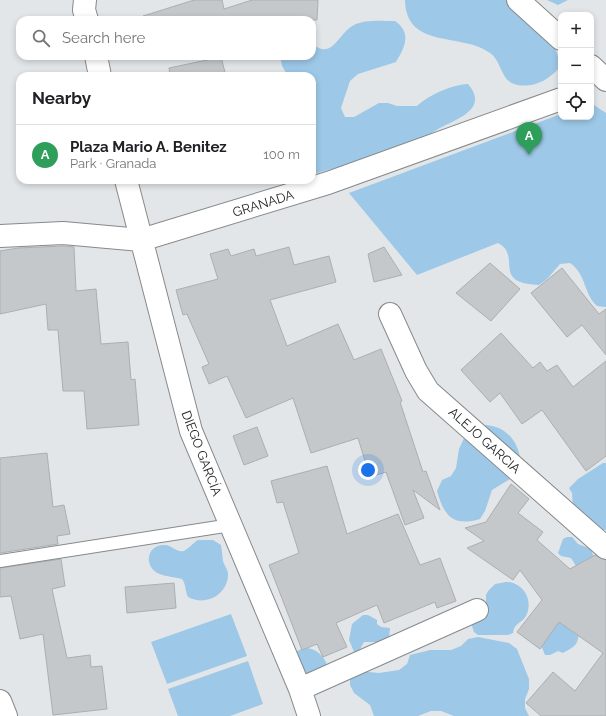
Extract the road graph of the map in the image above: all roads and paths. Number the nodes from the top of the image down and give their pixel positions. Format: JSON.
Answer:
{"nodes":[{"id":1,"x":518,"y":0,"type":"edge"},
{"id":2,"x":558,"y":36,"type":"edge"},
{"id":3,"x":97,"y":60,"type":"edge"},
{"id":4,"x":594,"y":69,"type":"edge"},
{"id":5,"x":99,"y":72,"type":"edge"},
{"id":6,"x":606,"y":81,"type":"edge"},
{"id":7,"x":594,"y":87,"type":"edge"},
{"id":8,"x":558,"y":100,"type":"edge"},
{"id":9,"x":127,"y":184,"type":"edge"},
{"id":10,"x":0,"y":236,"type":"edge"},
{"id":11,"x":141,"y":240,"type":"junction"},
{"id":12,"x":390,"y":314,"type":"dead end"},
{"id":13,"x":231,"y":525,"type":"junction"},
{"id":14,"x":606,"y":548,"type":"edge"},
{"id":15,"x":0,"y":561,"type":"edge"},
{"id":16,"x":477,"y":610,"type":"dead end"},
{"id":17,"x":300,"y":690,"type":"junction"},
{"id":18,"x":309,"y":716,"type":"edge"}],
"edges":[{"from":1,"to":2,"type":"street"},
{"from":3,"to":5,"type":"street"},
{"from":4,"to":6,"type":"street"},
{"from":6,"to":7,"type":"street"},
{"from":8,"to":11,"type":"street","name":"GRANADA"},
{"from":9,"to":11,"type":"street","name":"DIEGO GARCÍA"},
{"from":10,"to":11,"type":"street","name":"GRANADA"},
{"from":11,"to":13,"type":"street","name":"DIEGO GARCÍA"},
{"from":12,"to":14,"type":"street","name":"ALEJO GARCIA"},
{"from":13,"to":15,"type":"lane"},
{"from":13,"to":17,"type":"street","name":"DIEGO GARCÍA"},
{"from":16,"to":17,"type":"street"},
{"from":17,"to":18,"type":"street","name":"DIEGO GARCÍA"}]}
